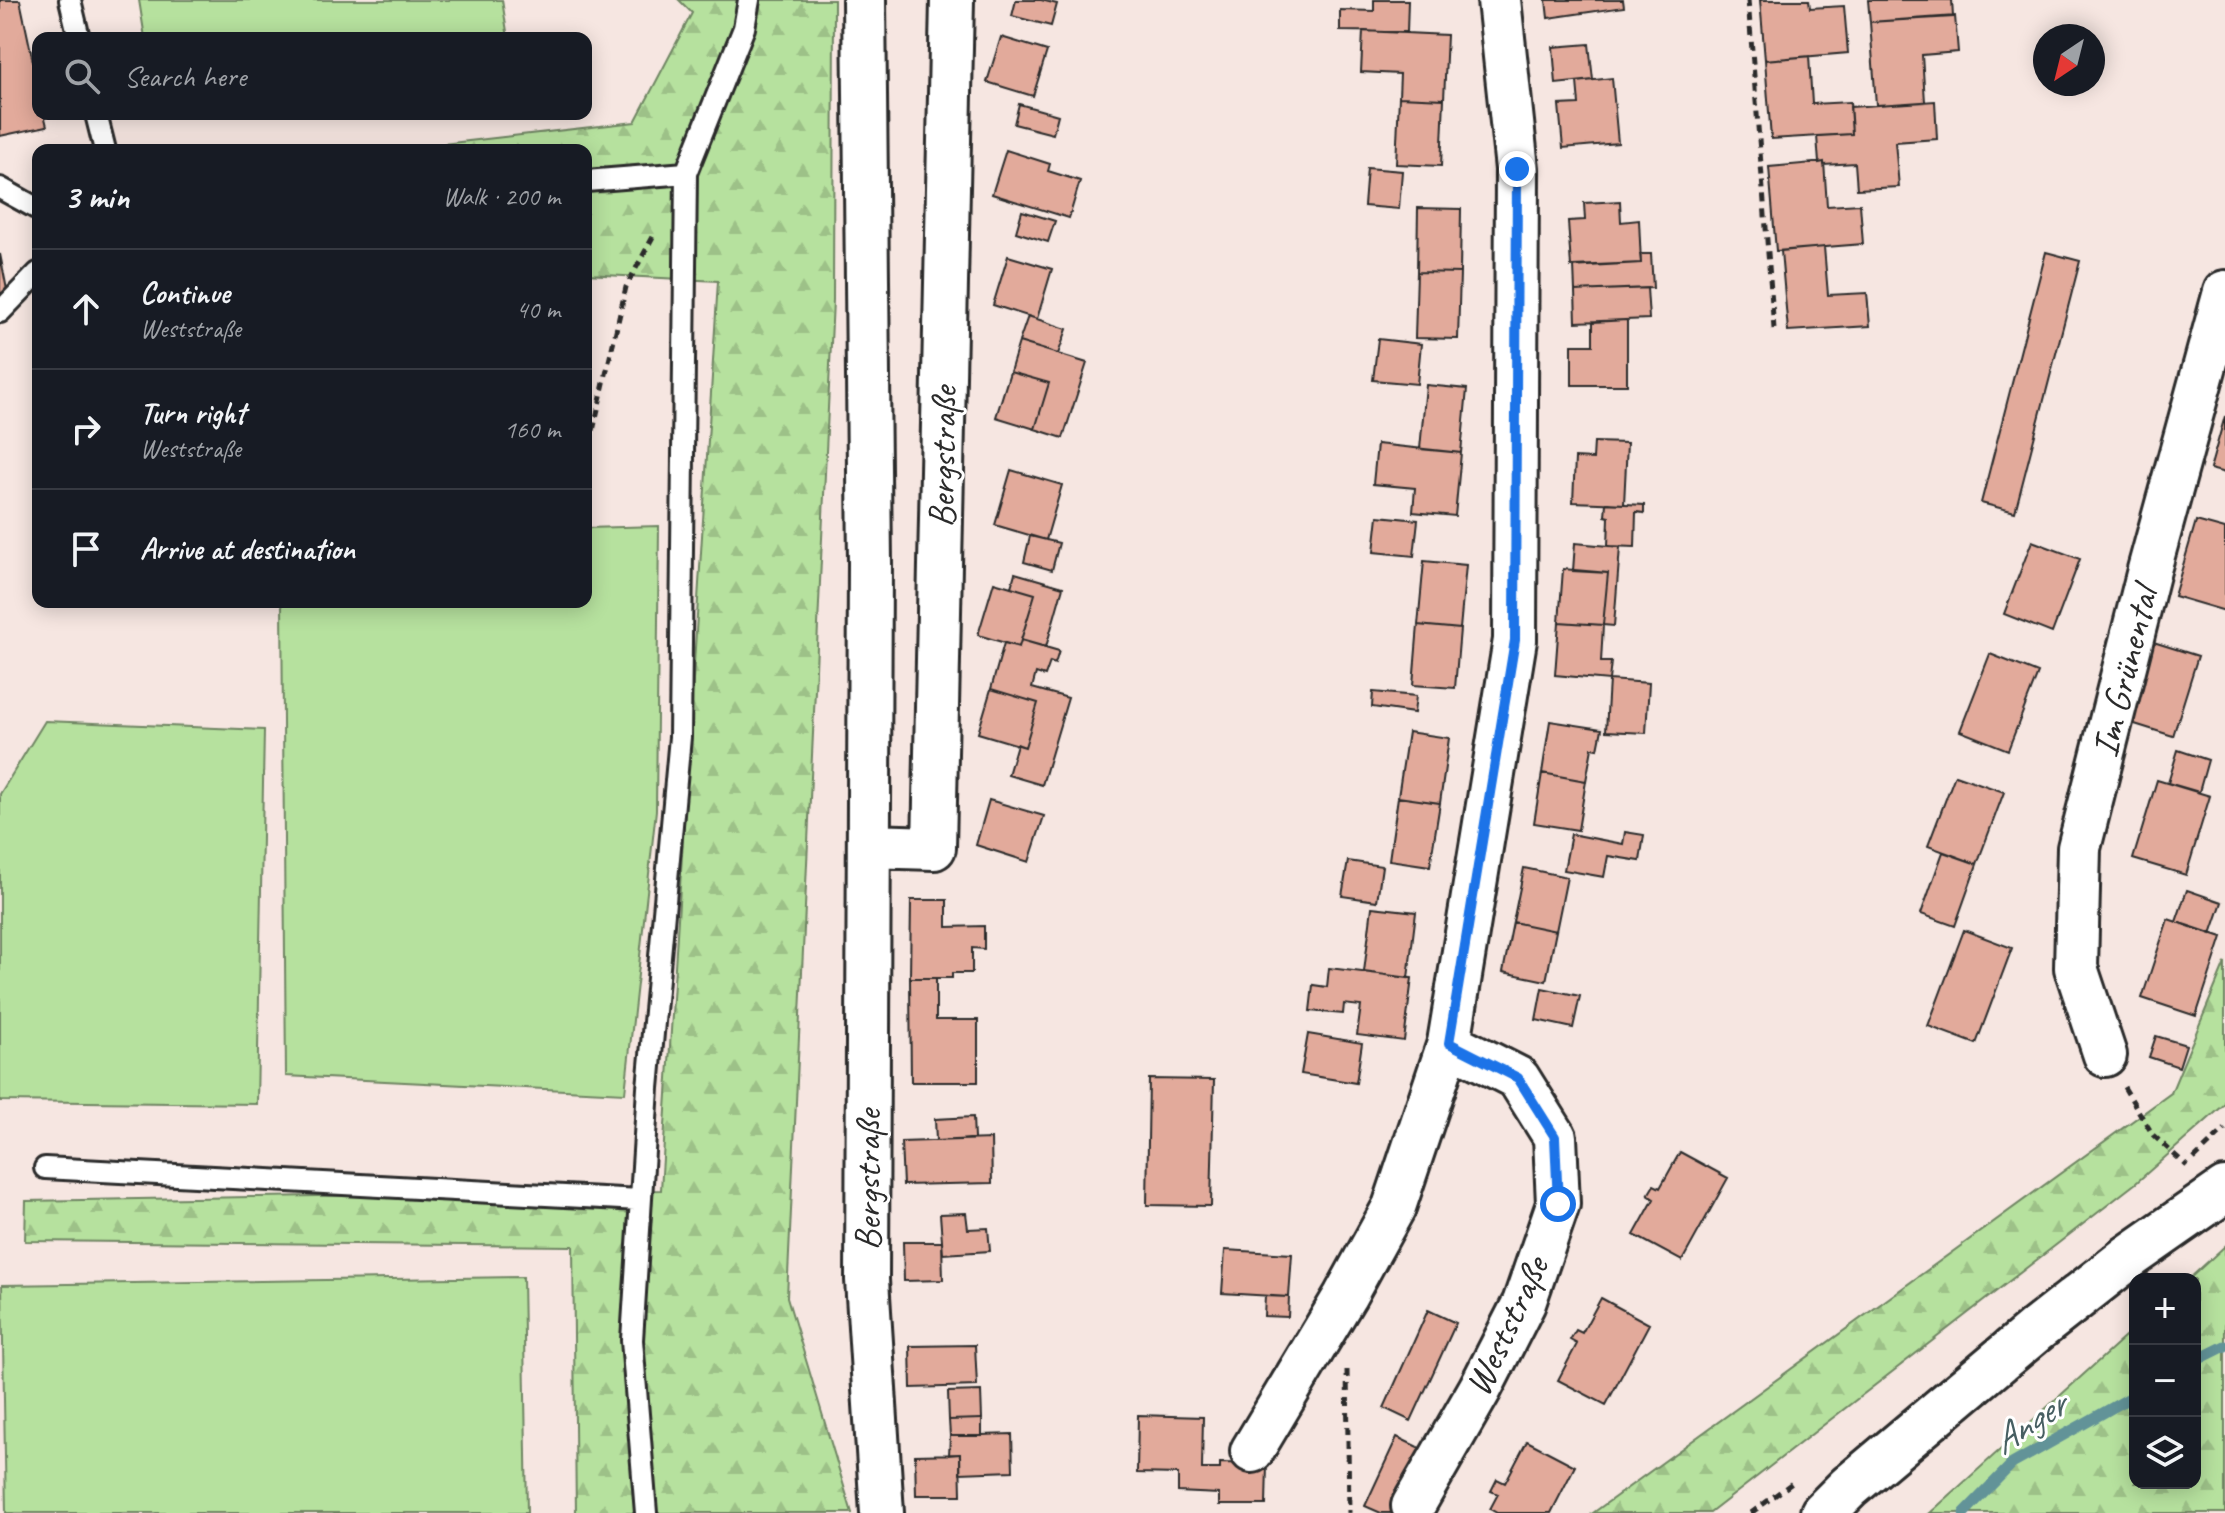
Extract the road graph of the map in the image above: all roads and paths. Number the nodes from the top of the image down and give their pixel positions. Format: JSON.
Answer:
{"nodes":[{"id":1,"x":70,"y":0,"type":"edge"},
{"id":2,"x":749,"y":0,"type":"edge"},
{"id":3,"x":864,"y":0,"type":"edge"},
{"id":4,"x":952,"y":0,"type":"edge"},
{"id":5,"x":1499,"y":0,"type":"edge"},
{"id":6,"x":1748,"y":0,"type":"edge"},
{"id":7,"x":78,"y":32,"type":"edge"},
{"id":8,"x":98,"y":120,"type":"edge"},
{"id":9,"x":104,"y":144,"type":"edge"},
{"id":10,"x":686,"y":173,"type":"junction"},
{"id":11,"x":592,"y":181,"type":"edge"},
{"id":12,"x":0,"y":188,"type":"edge"},
{"id":13,"x":32,"y":206,"type":"edge"},
{"id":14,"x":32,"y":279,"type":"edge"},
{"id":15,"x":2225,"y":292,"type":"edge"},
{"id":16,"x":0,"y":312,"type":"edge"},
{"id":17,"x":1774,"y":329,"type":"dead end"},
{"id":18,"x":592,"y":435,"type":"edge"},
{"id":19,"x":869,"y":846,"type":"junction"},
{"id":20,"x":1449,"y":1043,"type":"junction"},
{"id":21,"x":2105,"y":1055,"type":"joint"},
{"id":22,"x":2187,"y":1166,"type":"dead end"},
{"id":23,"x":45,"y":1168,"type":"dead end"},
{"id":24,"x":2225,"y":1190,"type":"edge"},
{"id":25,"x":640,"y":1200,"type":"junction"},
{"id":26,"x":1346,"y":1358,"type":"dead end"},
{"id":27,"x":1252,"y":1451,"type":"dead end"},
{"id":28,"x":1413,"y":1506,"type":"dead end"},
{"id":29,"x":646,"y":1513,"type":"edge"},
{"id":30,"x":882,"y":1513,"type":"edge"},
{"id":31,"x":1349,"y":1513,"type":"edge"},
{"id":32,"x":1823,"y":1513,"type":"edge"}],
"edges":[{"from":1,"to":7,"type":"lane"},
{"from":2,"to":10,"type":"lane"},
{"from":3,"to":19,"type":"street","name":"Bergstraße"},
{"from":4,"to":19,"type":"street","name":"Bergstraße"},
{"from":5,"to":20,"type":"street"},
{"from":6,"to":17,"type":"path"},
{"from":8,"to":9,"type":"lane"},
{"from":10,"to":11,"type":"lane"},
{"from":10,"to":18,"type":"path"},
{"from":10,"to":25,"type":"lane"},
{"from":12,"to":13,"type":"lane"},
{"from":14,"to":16,"type":"lane"},
{"from":15,"to":21,"type":"street","name":"Im Grünental"},
{"from":19,"to":30,"type":"street","name":"Bergstraße"},
{"from":20,"to":27,"type":"street"},
{"from":20,"to":28,"type":"street","name":"Weststraße"},
{"from":21,"to":22,"type":"path"},
{"from":23,"to":25,"type":"lane"},
{"from":24,"to":32,"type":"street"},
{"from":25,"to":29,"type":"lane"},
{"from":26,"to":31,"type":"path"}]}
